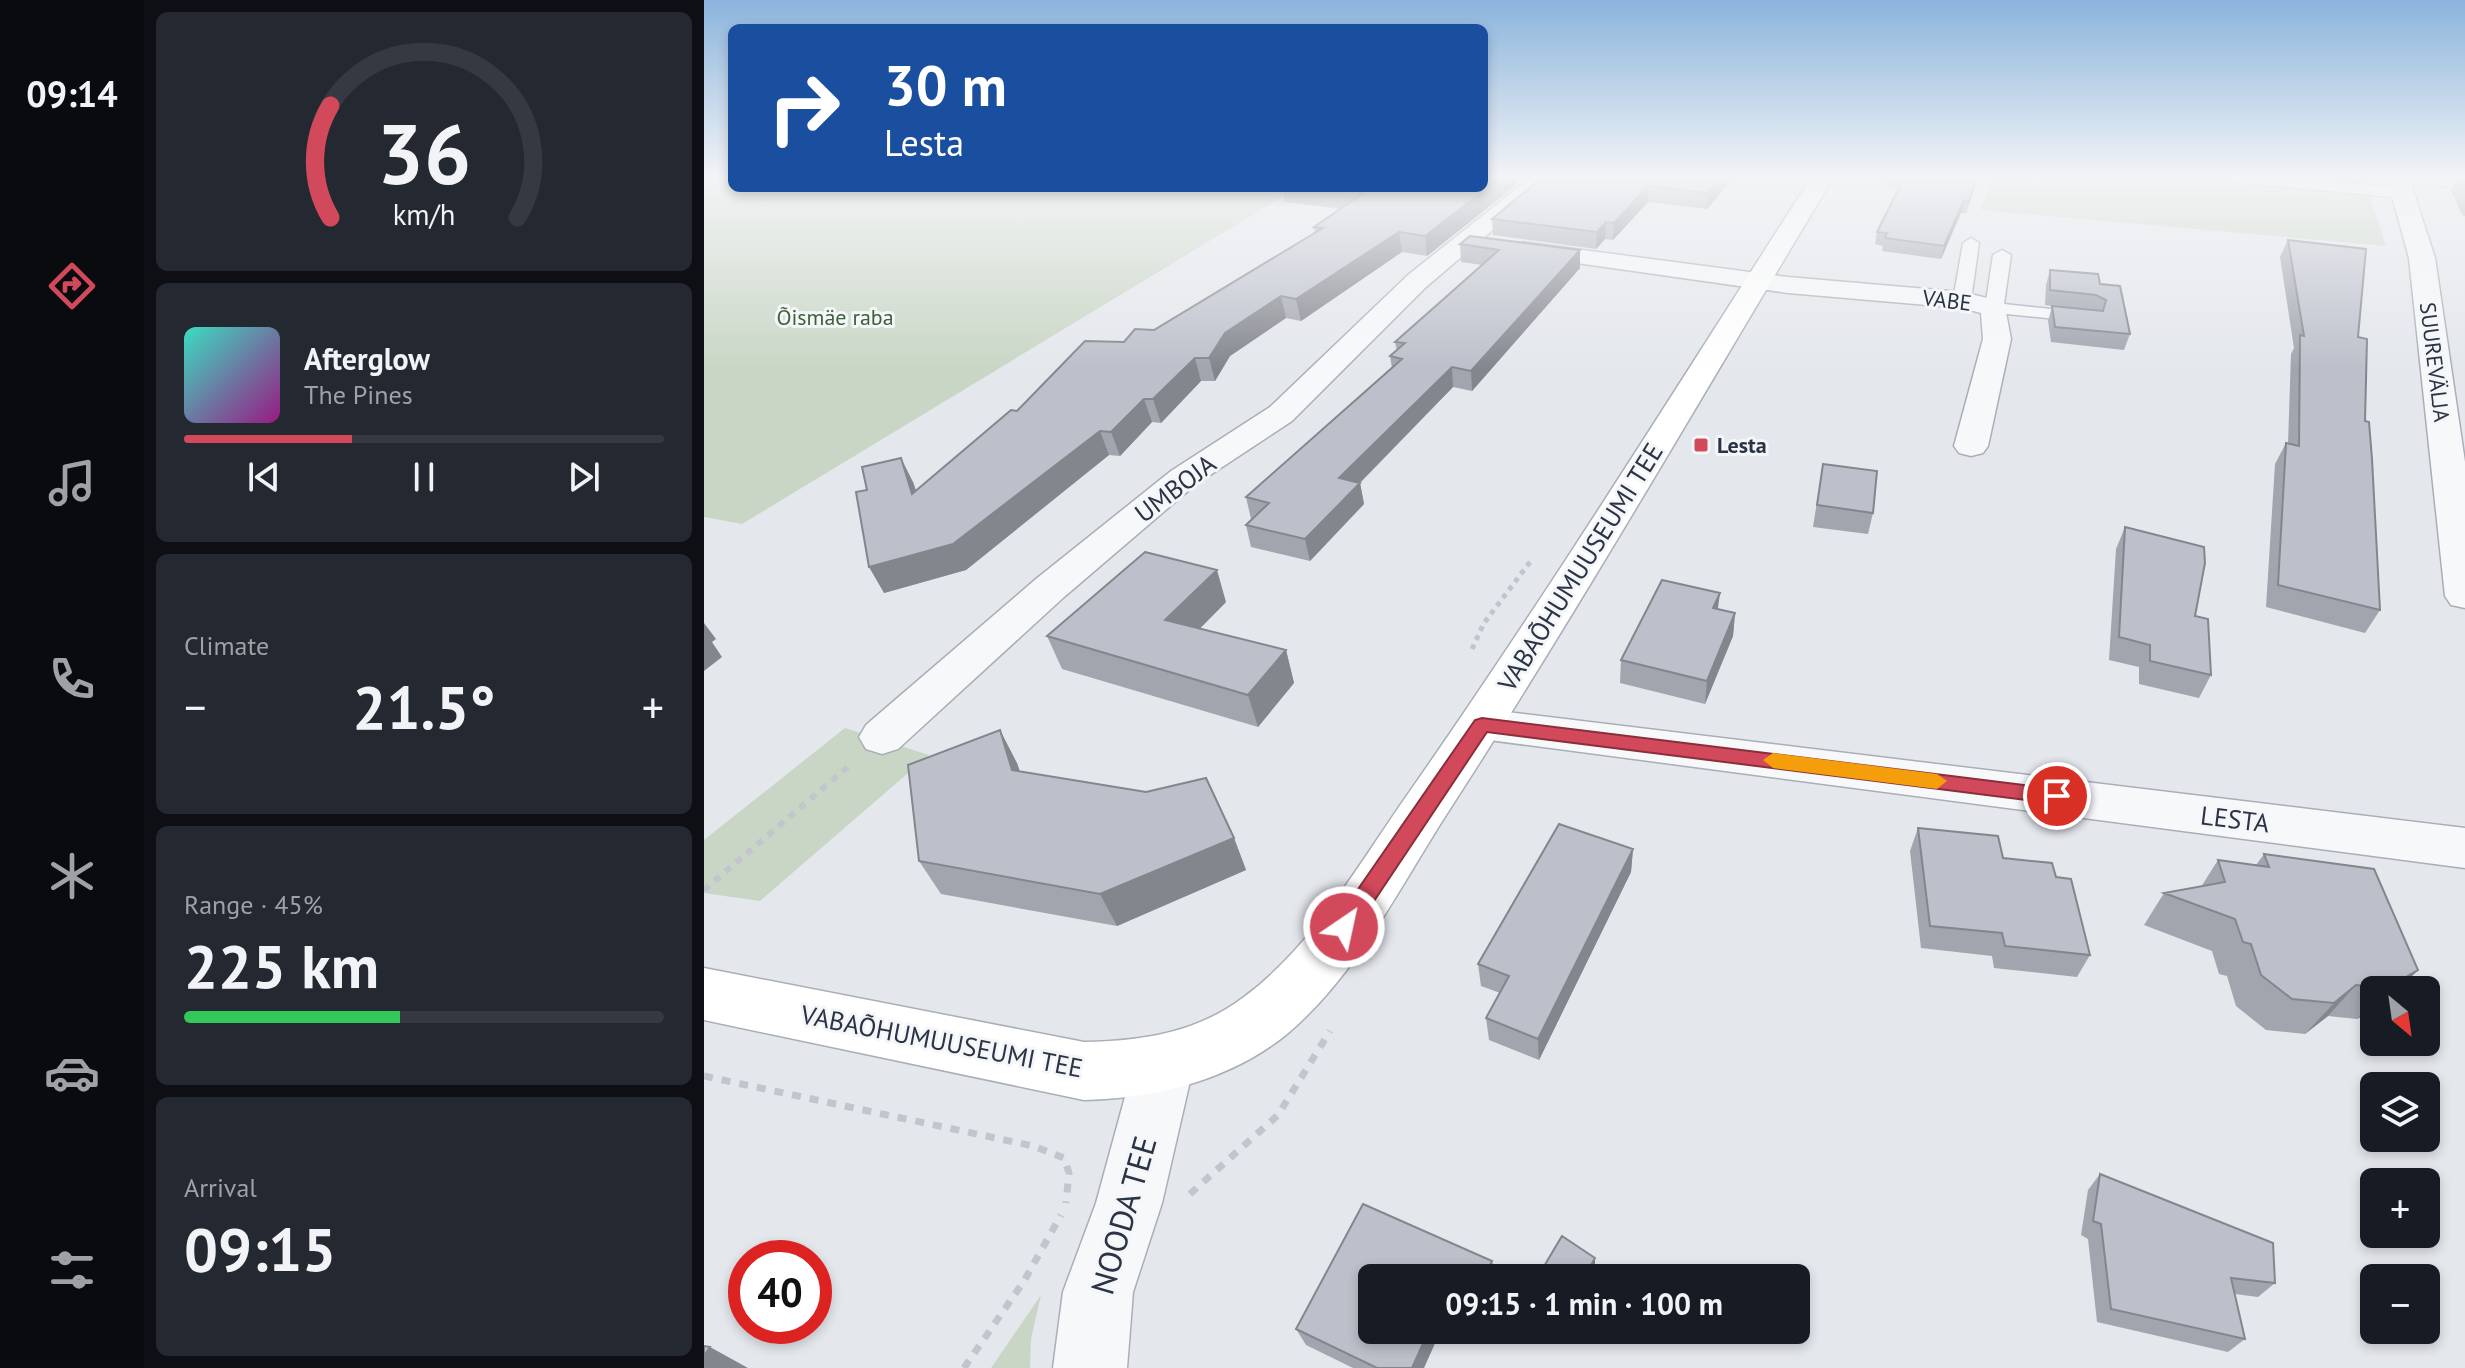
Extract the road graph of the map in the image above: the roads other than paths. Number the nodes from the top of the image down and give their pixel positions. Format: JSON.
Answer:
{"nodes":[{"id":1,"x":1468,"y":242,"type":"joint"},
{"id":2,"x":1783,"y":242,"type":"edge"},
{"id":3,"x":2417,"y":242,"type":"edge"},
{"id":4,"x":1971,"y":243,"type":"dead end"},
{"id":5,"x":2002,"y":255,"type":"dead end"},
{"id":6,"x":1759,"y":281,"type":"junction"},
{"id":7,"x":1962,"y":300,"type":"junction"},
{"id":8,"x":1994,"y":308,"type":"junction"},
{"id":9,"x":2091,"y":319,"type":"edge"},
{"id":10,"x":1971,"y":446,"type":"dead end"},
{"id":11,"x":2465,"y":596,"type":"edge"},
{"id":12,"x":1482,"y":725,"type":"junction"},
{"id":13,"x":882,"y":737,"type":"road end"},
{"id":14,"x":2465,"y":848,"type":"edge"},
{"id":15,"x":704,"y":994,"type":"edge"},
{"id":16,"x":1164,"y":1064,"type":"junction"},
{"id":17,"x":1090,"y":1368,"type":"edge"}],
"edges":[{"from":1,"to":6,"type":"street"},
{"from":1,"to":13,"type":"street","name":"UMBOJA"},
{"from":2,"to":6,"type":"street","name":"VABAÕHUMUUSEUMI TEE"},
{"from":3,"to":11,"type":"street","name":"SUUREVÄLJA"},
{"from":4,"to":7,"type":"lane"},
{"from":5,"to":8,"type":"lane"},
{"from":6,"to":7,"type":"street","name":"VABE"},
{"from":6,"to":12,"type":"street","name":"VABAÕHUMUUSEUMI TEE"},
{"from":7,"to":8,"type":"street","name":"VABE"},
{"from":8,"to":9,"type":"lane"},
{"from":8,"to":10,"type":"street","name":"VABE"},
{"from":12,"to":14,"type":"street","name":"LESTA"},
{"from":12,"to":16,"type":"street","name":"VABAÕHUMUUSEUMI TEE"},
{"from":15,"to":16,"type":"street","name":"VABAÕHUMUUSEUMI TEE"},
{"from":16,"to":17,"type":"street","name":"NOODA TEE"}]}
